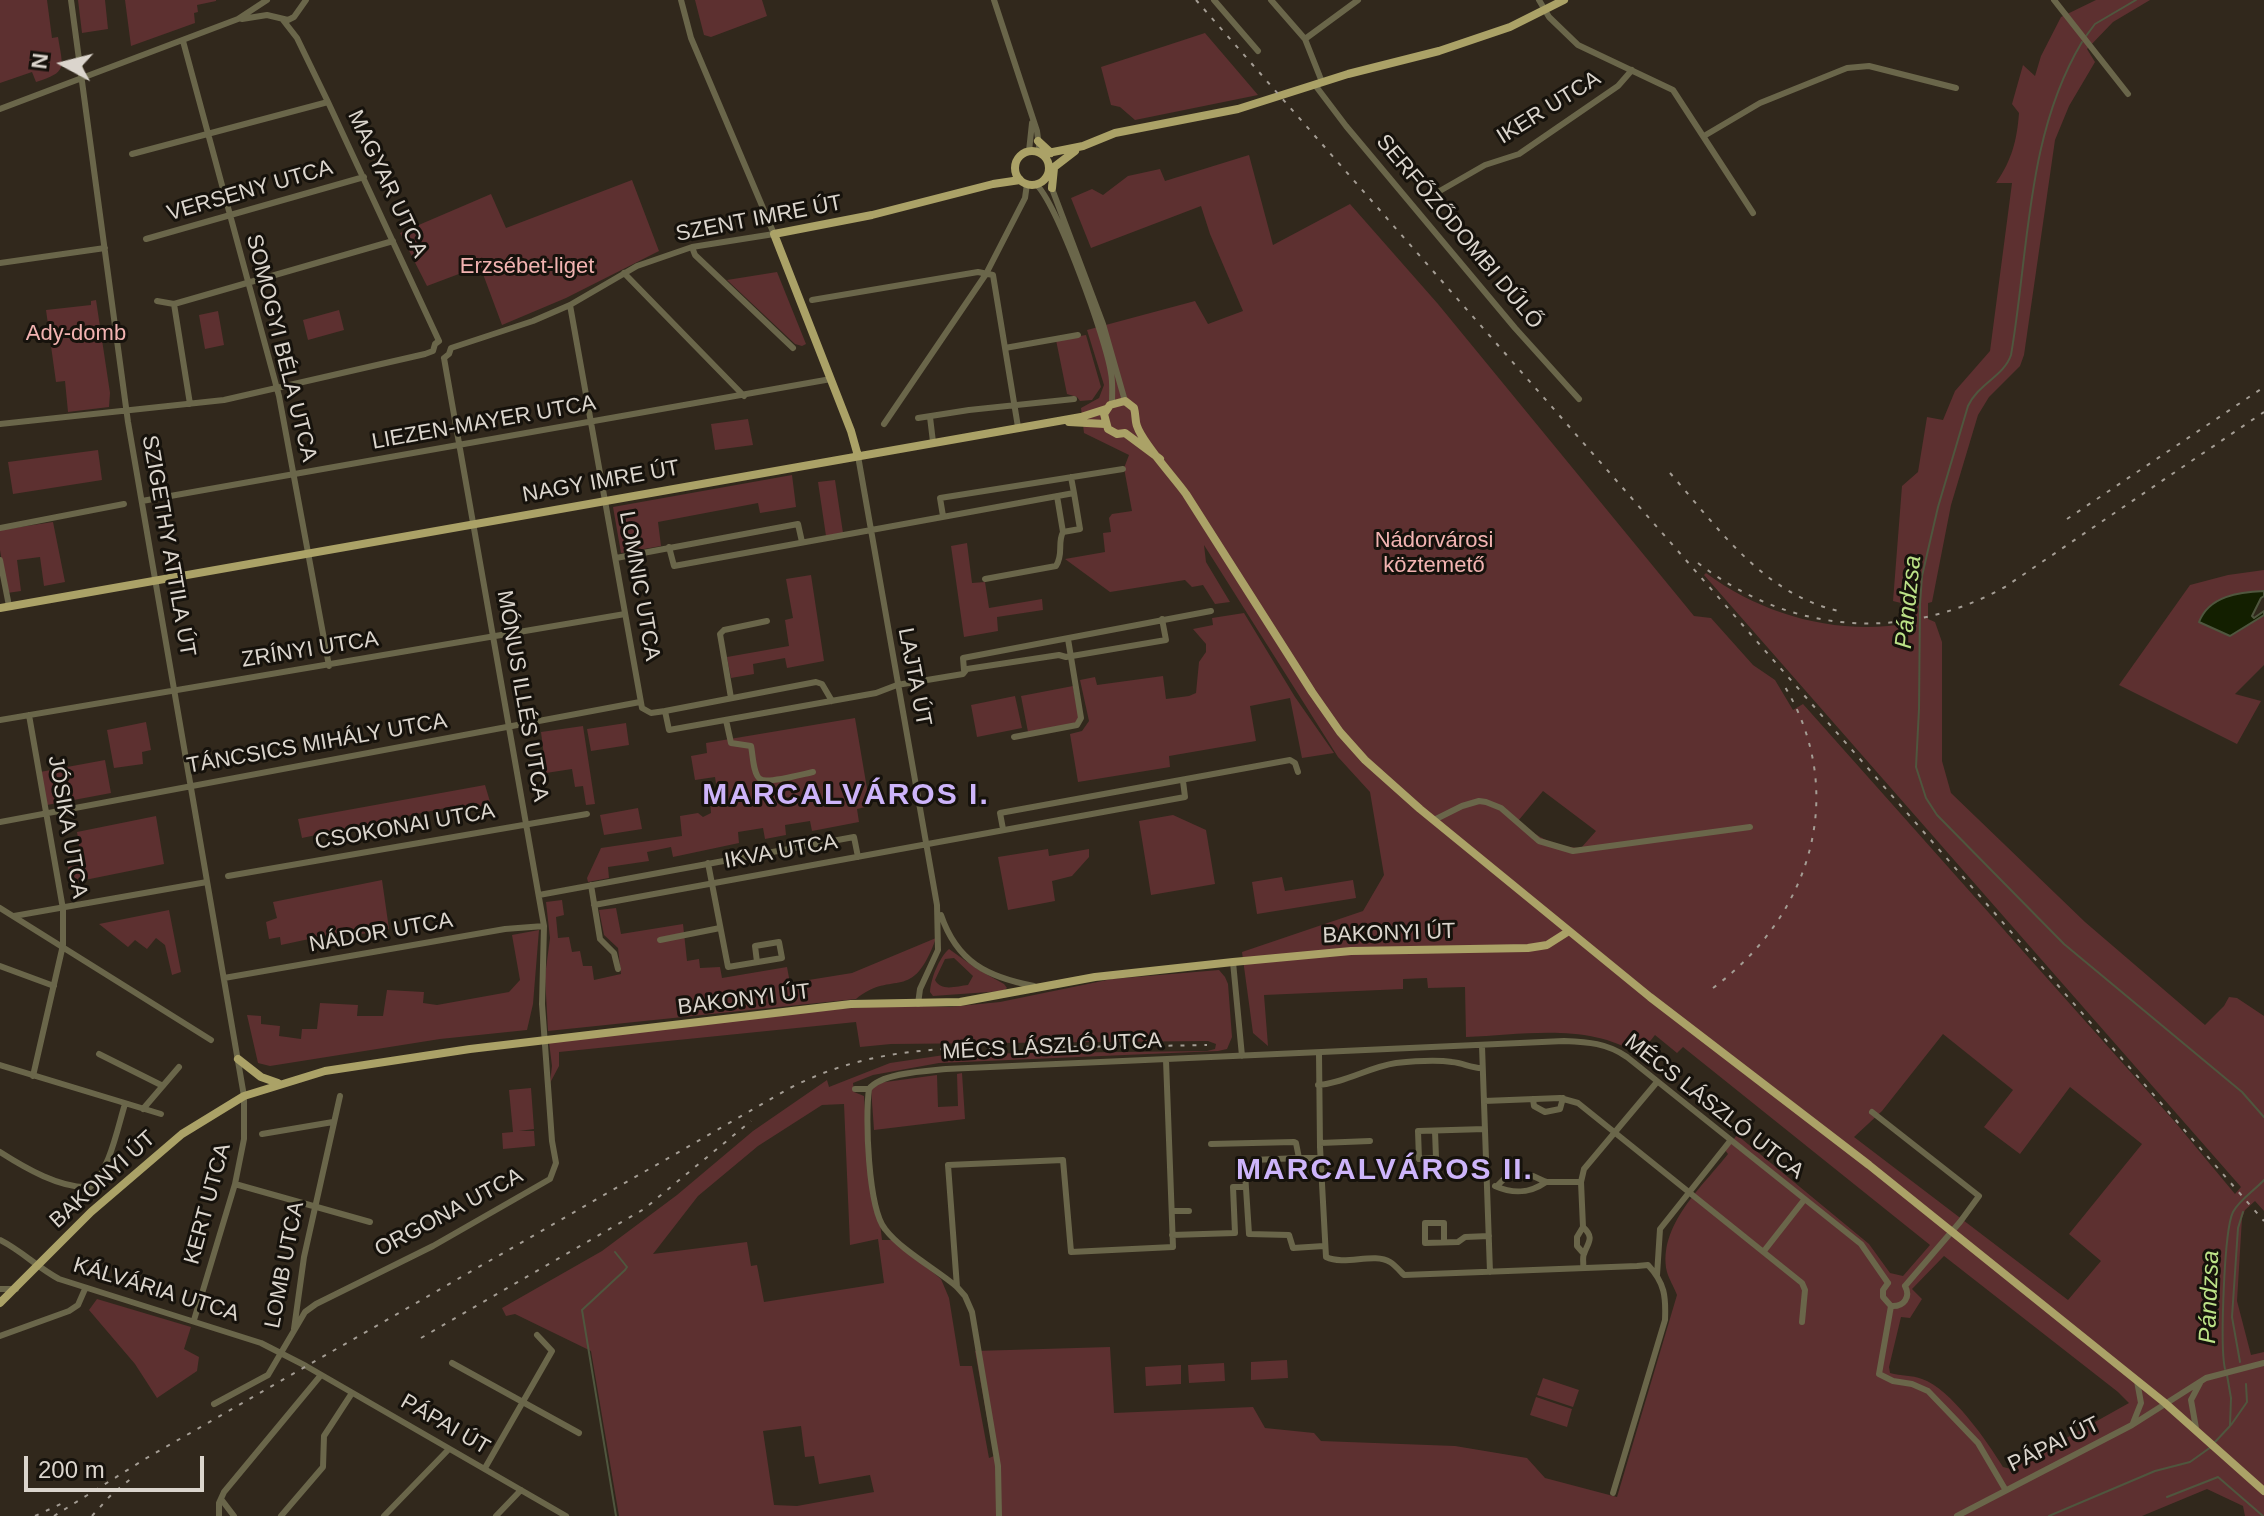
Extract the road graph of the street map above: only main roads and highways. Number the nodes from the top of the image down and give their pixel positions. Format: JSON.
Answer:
{"nodes":[{"id":1,"x":1564,"y":0,"type":"edge"},
{"id":2,"x":1038,"y":141,"type":"road end"},
{"id":3,"x":1048,"y":155,"type":"junction"},
{"id":4,"x":1015,"y":167,"type":"junction"},
{"id":5,"x":1048,"y":172,"type":"junction"},
{"id":6,"x":1028,"y":183,"type":"junction"},
{"id":7,"x":993,"y":184,"type":"junction"},
{"id":8,"x":1048,"y":190,"type":"road end"},
{"id":9,"x":1109,"y":406,"type":"junction"},
{"id":10,"x":1052,"y":422,"type":"junction"},
{"id":11,"x":1105,"y":424,"type":"junction"},
{"id":12,"x":1135,"y":424,"type":"junction"},
{"id":13,"x":1125,"y":433,"type":"junction"},
{"id":14,"x":858,"y":456,"type":"junction"},
{"id":15,"x":1160,"y":459,"type":"junction"},
{"id":16,"x":4,"y":607,"type":"edge"},
{"id":17,"x":1569,"y":931,"type":"junction"},
{"id":18,"x":238,"y":1059,"type":"road end"},
{"id":19,"x":278,"y":1083,"type":"junction"},
{"id":20,"x":0,"y":1303,"type":"edge"},
{"id":21,"x":2264,"y":1491,"type":"edge"}],
"edges":[{"from":1,"to":3,"type":"main road"},
{"from":2,"to":3,"type":"main road"},
{"from":3,"to":4,"type":"main road","name":"SZENT IMRE ÚT"},
{"from":3,"to":5,"type":"main road"},
{"from":3,"to":5,"type":"main road"},
{"from":3,"to":8,"type":"main road"},
{"from":4,"to":6,"type":"main road"},
{"from":4,"to":7,"type":"main road","name":"SZENT IMRE ÚT"},
{"from":5,"to":6,"type":"main road"},
{"from":6,"to":7,"type":"main road","name":"SZENT IMRE ÚT"},
{"from":7,"to":14,"type":"main road","name":"SZENT IMRE ÚT"},
{"from":9,"to":10,"type":"main road","name":"NAGY IMRE ÚT"},
{"from":9,"to":11,"type":"main road"},
{"from":9,"to":12,"type":"main road"},
{"from":10,"to":11,"type":"main road","name":"NAGY IMRE ÚT"},
{"from":10,"to":14,"type":"main road","name":"NAGY IMRE ÚT"},
{"from":11,"to":13,"type":"main road"},
{"from":12,"to":13,"type":"main road"},
{"from":12,"to":15,"type":"main road"},
{"from":13,"to":15,"type":"main road"},
{"from":14,"to":16,"type":"main road","name":"NAGY IMRE ÚT"},
{"from":15,"to":17,"type":"main road"},
{"from":17,"to":19,"type":"main road","name":"BAKONYI ÚT"},
{"from":17,"to":21,"type":"main road"},
{"from":18,"to":19,"type":"main road"},
{"from":19,"to":20,"type":"main road","name":"BAKONYI ÚT"}]}
